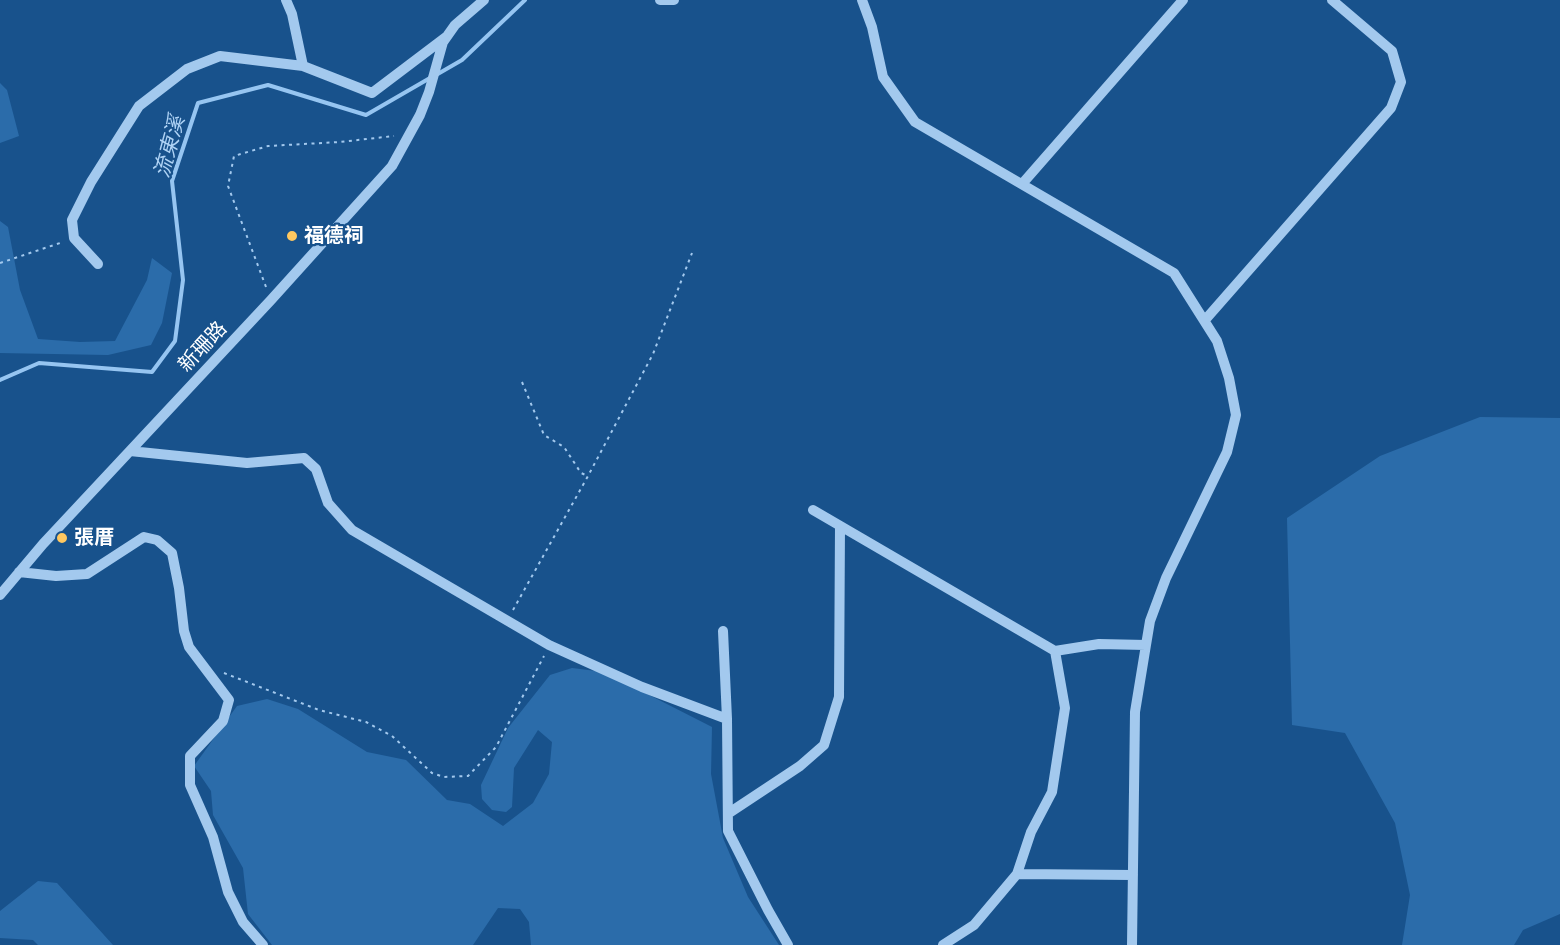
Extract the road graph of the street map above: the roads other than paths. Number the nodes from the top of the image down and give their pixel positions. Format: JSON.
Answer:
{"nodes":[{"id":1,"x":286,"y":0,"type":"edge"},
{"id":2,"x":484,"y":0,"type":"edge"},
{"id":3,"x":660,"y":0,"type":"edge"},
{"id":4,"x":674,"y":0,"type":"edge"},
{"id":5,"x":862,"y":0,"type":"edge"},
{"id":6,"x":1183,"y":0,"type":"edge"},
{"id":7,"x":1332,"y":0,"type":"edge"},
{"id":8,"x":446,"y":38,"type":"junction"},
{"id":9,"x":303,"y":66,"type":"junction"},
{"id":10,"x":1022,"y":184,"type":"junction"},
{"id":11,"x":98,"y":264,"type":"dead end"},
{"id":12,"x":1205,"y":320,"type":"junction"},
{"id":13,"x":130,"y":451,"type":"junction"},
{"id":14,"x":813,"y":510,"type":"dead end"},
{"id":15,"x":840,"y":526,"type":"junction"},
{"id":16,"x":19,"y":572,"type":"junction"},
{"id":17,"x":0,"y":595,"type":"edge"},
{"id":18,"x":723,"y":631,"type":"dead end"},
{"id":19,"x":1146,"y":645,"type":"junction"},
{"id":20,"x":1055,"y":651,"type":"junction"},
{"id":21,"x":727,"y":719,"type":"junction"},
{"id":22,"x":729,"y":813,"type":"junction"},
{"id":23,"x":1017,"y":874,"type":"junction"},
{"id":24,"x":1133,"y":875,"type":"junction"},
{"id":25,"x":263,"y":945,"type":"edge"},
{"id":26,"x":788,"y":945,"type":"edge"},
{"id":27,"x":943,"y":945,"type":"edge"},
{"id":28,"x":1132,"y":945,"type":"edge"}],
"edges":[{"from":1,"to":9,"type":"street"},
{"from":2,"to":8,"type":"street"},
{"from":3,"to":4,"type":"street"},
{"from":5,"to":10,"type":"street"},
{"from":6,"to":10,"type":"street"},
{"from":7,"to":12,"type":"street"},
{"from":8,"to":9,"type":"street"},
{"from":8,"to":13,"type":"street","name":"新珊路"},
{"from":9,"to":11,"type":"street"},
{"from":10,"to":12,"type":"street"},
{"from":12,"to":19,"type":"street"},
{"from":13,"to":16,"type":"street","name":"新珊路"},
{"from":13,"to":21,"type":"street"},
{"from":14,"to":15,"type":"street"},
{"from":15,"to":20,"type":"street"},
{"from":15,"to":22,"type":"street"},
{"from":16,"to":17,"type":"street","name":"新珊路"},
{"from":16,"to":25,"type":"street"},
{"from":18,"to":21,"type":"street"},
{"from":19,"to":20,"type":"street"},
{"from":19,"to":24,"type":"street"},
{"from":20,"to":23,"type":"street"},
{"from":21,"to":22,"type":"street"},
{"from":22,"to":26,"type":"street"},
{"from":23,"to":24,"type":"street"},
{"from":23,"to":27,"type":"street"},
{"from":24,"to":28,"type":"street"}]}
